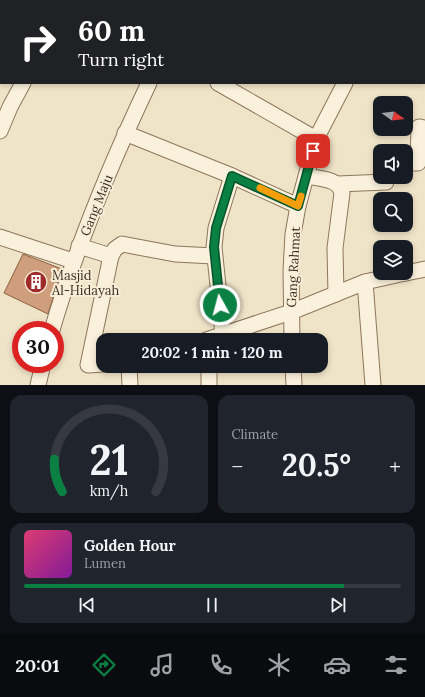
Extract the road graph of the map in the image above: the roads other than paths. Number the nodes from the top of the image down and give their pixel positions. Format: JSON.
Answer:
{"nodes":[{"id":1,"x":22,"y":84,"type":"edge"},
{"id":2,"x":149,"y":84,"type":"edge"},
{"id":3,"x":225,"y":84,"type":"edge"},
{"id":4,"x":344,"y":84,"type":"edge"},
{"id":5,"x":425,"y":128,"type":"edge"},
{"id":6,"x":0,"y":131,"type":"edge"},
{"id":7,"x":125,"y":133,"type":"junction"},
{"id":8,"x":316,"y":140,"type":"junction"},
{"id":9,"x":413,"y":163,"type":"edge"},
{"id":10,"x":232,"y":176,"type":"junction"},
{"id":11,"x":307,"y":176,"type":"junction"},
{"id":12,"x":373,"y":183,"type":"edge"},
{"id":13,"x":338,"y":184,"type":"junction"},
{"id":14,"x":298,"y":206,"type":"junction"},
{"id":15,"x":0,"y":237,"type":"edge"},
{"id":16,"x":79,"y":246,"type":"junction"},
{"id":17,"x":111,"y":256,"type":"junction"},
{"id":18,"x":214,"y":256,"type":"junction"},
{"id":19,"x":73,"y":261,"type":"junction"},
{"id":20,"x":425,"y":268,"type":"edge"},
{"id":21,"x":413,"y":271,"type":"edge"},
{"id":22,"x":374,"y":280,"type":"edge"},
{"id":23,"x":365,"y":282,"type":"junction"},
{"id":24,"x":336,"y":294,"type":"junction"},
{"id":25,"x":291,"y":312,"type":"junction"},
{"id":26,"x":55,"y":321,"type":"edge"},
{"id":27,"x":224,"y":333,"type":"edge"},
{"id":28,"x":227,"y":333,"type":"edge"},
{"id":29,"x":292,"y":333,"type":"edge"},
{"id":30,"x":96,"y":364,"type":"edge"},
{"id":31,"x":41,"y":373,"type":"edge"},
{"id":32,"x":129,"y":373,"type":"edge"},
{"id":33,"x":208,"y":373,"type":"edge"},
{"id":34,"x":293,"y":373,"type":"edge"},
{"id":35,"x":38,"y":385,"type":"edge"},
{"id":36,"x":130,"y":385,"type":"edge"},
{"id":37,"x":209,"y":385,"type":"edge"},
{"id":38,"x":294,"y":385,"type":"edge"},
{"id":39,"x":373,"y":385,"type":"edge"}],
"edges":[{"from":1,"to":6,"type":"street"},
{"from":2,"to":7,"type":"street","name":"Gang Maju"},
{"from":3,"to":8,"type":"street"},
{"from":4,"to":8,"type":"street","name":"Gang Rahmat"},
{"from":5,"to":9,"type":"street"},
{"from":7,"to":10,"type":"street"},
{"from":7,"to":16,"type":"street","name":"Gang Maju"},
{"from":8,"to":11,"type":"street","name":"Gang Rahmat"},
{"from":10,"to":14,"type":"street"},
{"from":10,"to":18,"type":"street"},
{"from":11,"to":13,"type":"street"},
{"from":11,"to":14,"type":"street","name":"Gang Rahmat"},
{"from":12,"to":13,"type":"street"},
{"from":13,"to":24,"type":"street"},
{"from":14,"to":25,"type":"street","name":"Gang Rahmat"},
{"from":15,"to":19,"type":"street"},
{"from":16,"to":17,"type":"street"},
{"from":16,"to":19,"type":"street","name":"Gang Maju"},
{"from":17,"to":18,"type":"street"},
{"from":17,"to":30,"type":"street"},
{"from":18,"to":27,"type":"street"},
{"from":19,"to":26,"type":"street","name":"Gang Maju"},
{"from":20,"to":21,"type":"street"},
{"from":22,"to":23,"type":"street"},
{"from":23,"to":24,"type":"street"},
{"from":23,"to":39,"type":"street"},
{"from":24,"to":25,"type":"street"},
{"from":25,"to":28,"type":"street"},
{"from":25,"to":29,"type":"street","name":"Gang Rahmat"},
{"from":31,"to":35,"type":"street"},
{"from":32,"to":36,"type":"street"},
{"from":33,"to":37,"type":"street"},
{"from":34,"to":38,"type":"street"}]}
